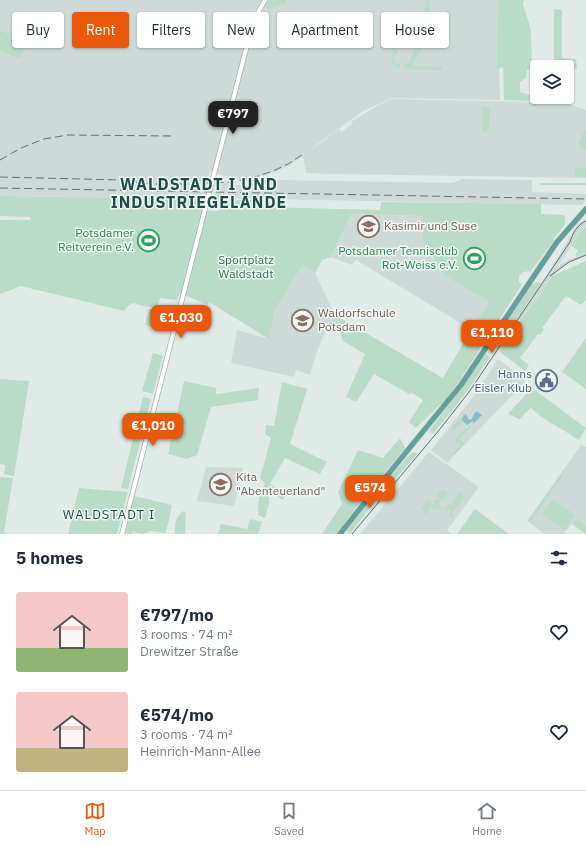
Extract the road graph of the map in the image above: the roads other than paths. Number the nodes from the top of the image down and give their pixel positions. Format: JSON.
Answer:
{"nodes":[{"id":1,"x":265,"y":0,"type":"edge"},
{"id":2,"x":585,"y":211,"type":"edge"},
{"id":3,"x":122,"y":534,"type":"edge"},
{"id":4,"x":340,"y":534,"type":"edge"}],
"edges":[{"from":1,"to":3,"type":"street"},
{"from":2,"to":4,"type":"main road"}]}
